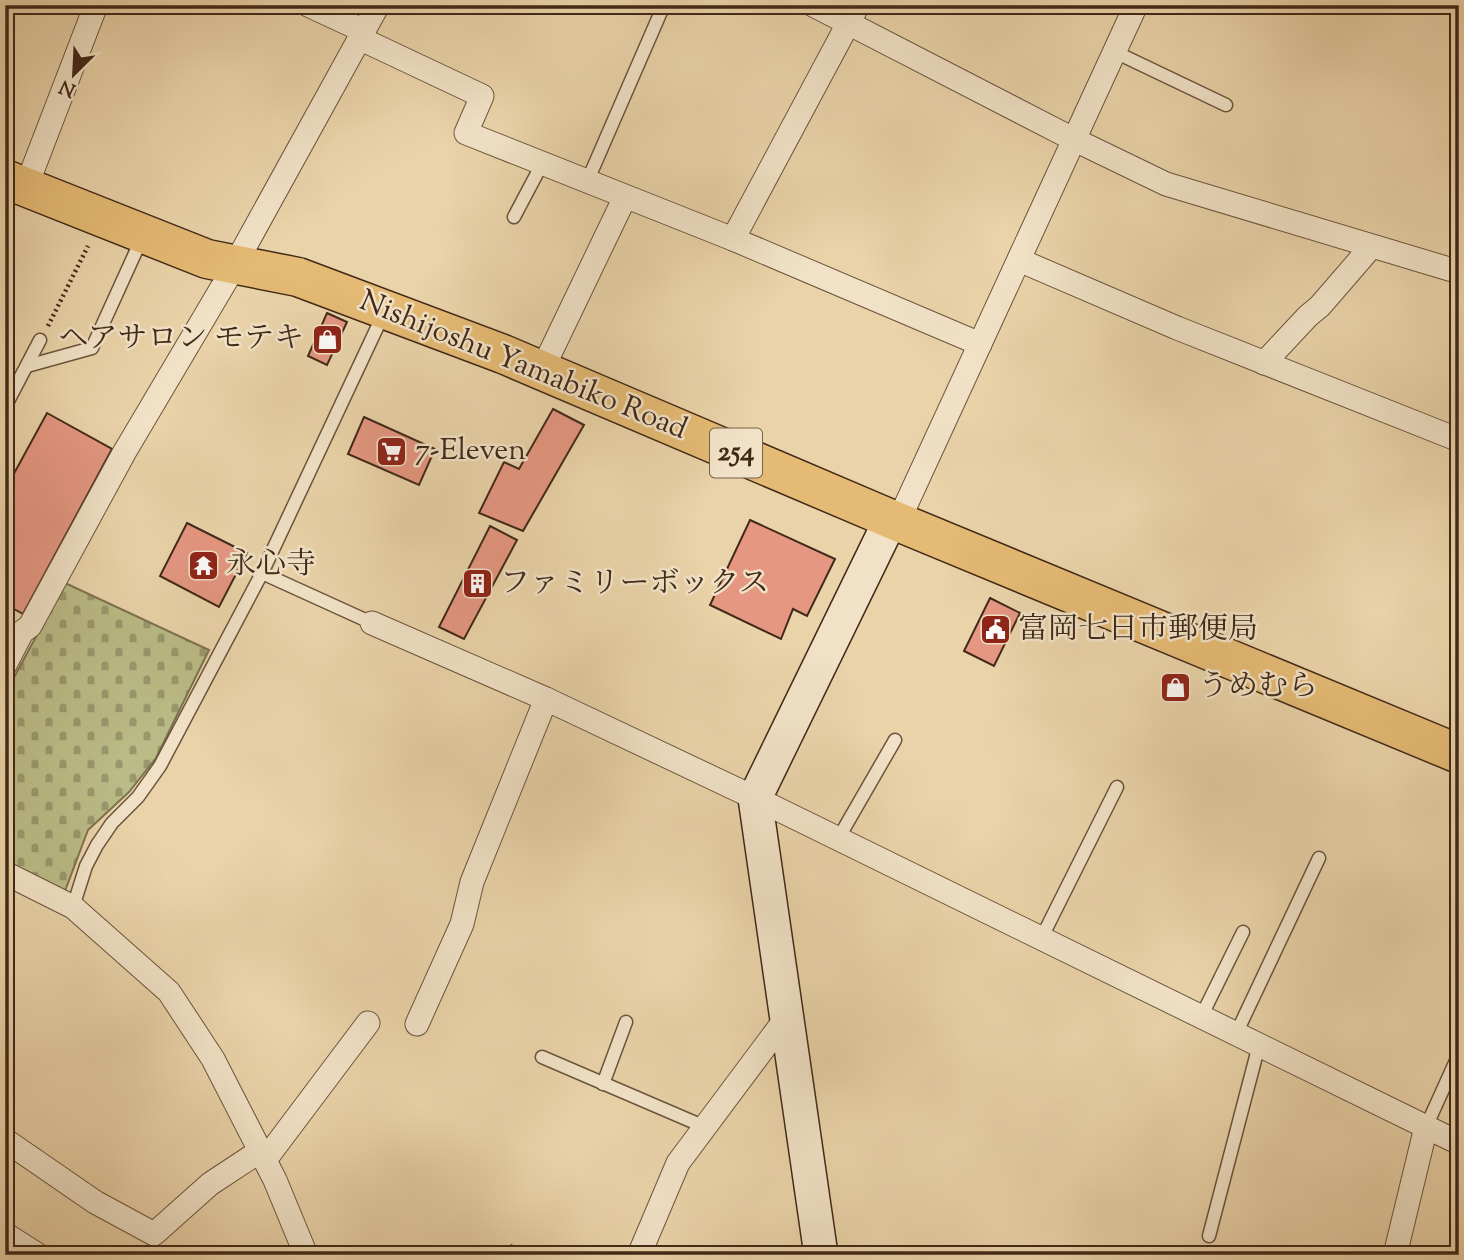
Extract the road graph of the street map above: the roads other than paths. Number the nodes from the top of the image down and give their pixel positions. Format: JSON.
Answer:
{"nodes":[{"id":1,"x":96,"y":5,"type":"edge"},
{"id":2,"x":308,"y":5,"type":"edge"},
{"id":3,"x":379,"y":5,"type":"edge"},
{"id":4,"x":813,"y":5,"type":"edge"},
{"id":5,"x":1136,"y":5,"type":"edge"},
{"id":6,"x":663,"y":7,"type":"dead end"},
{"id":7,"x":853,"y":15,"type":"edge"},
{"id":8,"x":362,"y":34,"type":"junction"},
{"id":9,"x":1115,"y":52,"type":"junction"},
{"id":10,"x":1226,"y":105,"type":"dead end"},
{"id":11,"x":1073,"y":139,"type":"junction"},
{"id":12,"x":541,"y":164,"type":"junction"},
{"id":13,"x":587,"y":182,"type":"junction"},
{"id":14,"x":16,"y":183,"type":"edge"},
{"id":15,"x":625,"y":197,"type":"junction"},
{"id":16,"x":514,"y":217,"type":"dead end"},
{"id":17,"x":144,"y":234,"type":"junction"},
{"id":18,"x":733,"y":239,"type":"junction"},
{"id":19,"x":1371,"y":247,"type":"junction"},
{"id":20,"x":1019,"y":260,"type":"junction"},
{"id":21,"x":235,"y":263,"type":"junction"},
{"id":22,"x":1459,"y":272,"type":"edge"},
{"id":23,"x":386,"y":309,"type":"junction"},
{"id":24,"x":40,"y":340,"type":"road end"},
{"id":25,"x":980,"y":344,"type":"junction"},
{"id":26,"x":1264,"y":363,"type":"junction"},
{"id":27,"x":27,"y":366,"type":"junction"},
{"id":28,"x":542,"y":370,"type":"junction"},
{"id":29,"x":5,"y":407,"type":"edge"},
{"id":30,"x":1459,"y":440,"type":"edge"},
{"id":31,"x":894,"y":521,"type":"junction"},
{"id":32,"x":262,"y":573,"type":"junction"},
{"id":33,"x":372,"y":623,"type":"joint"},
{"id":34,"x":5,"y":665,"type":"edge"},
{"id":35,"x":546,"y":699,"type":"junction"},
{"id":36,"x":895,"y":740,"type":"dead end"},
{"id":37,"x":1459,"y":754,"type":"edge"},
{"id":38,"x":1117,"y":787,"type":"dead end"},
{"id":39,"x":755,"y":798,"type":"junction"},
{"id":40,"x":838,"y":839,"type":"junction"},
{"id":41,"x":1319,"y":858,"type":"dead end"},
{"id":42,"x":5,"y":873,"type":"edge"},
{"id":43,"x":73,"y":907,"type":"junction"},
{"id":44,"x":1243,"y":932,"type":"dead end"},
{"id":45,"x":1041,"y":939,"type":"junction"},
{"id":46,"x":787,"y":1017,"type":"junction"},
{"id":47,"x":1201,"y":1017,"type":"junction"},
{"id":48,"x":626,"y":1022,"type":"dead end"},
{"id":49,"x":368,"y":1023,"type":"dead end"},
{"id":50,"x":417,"y":1024,"type":"dead end"},
{"id":51,"x":1236,"y":1034,"type":"junction"},
{"id":52,"x":1259,"y":1045,"type":"junction"},
{"id":53,"x":1459,"y":1054,"type":"edge"},
{"id":54,"x":542,"y":1058,"type":"dead end"},
{"id":55,"x":603,"y":1084,"type":"junction"},
{"id":56,"x":705,"y":1127,"type":"junction"},
{"id":57,"x":1426,"y":1127,"type":"junction"},
{"id":58,"x":5,"y":1140,"type":"edge"},
{"id":59,"x":1459,"y":1143,"type":"edge"},
{"id":60,"x":262,"y":1156,"type":"junction"},
{"id":61,"x":5,"y":1234,"type":"edge"},
{"id":62,"x":1209,"y":1236,"type":"dead end"},
{"id":63,"x":38,"y":1255,"type":"edge"},
{"id":64,"x":306,"y":1255,"type":"edge"},
{"id":65,"x":639,"y":1255,"type":"edge"},
{"id":66,"x":821,"y":1255,"type":"edge"},
{"id":67,"x":1395,"y":1255,"type":"edge"}],
"edges":[{"from":1,"to":14,"type":"street"},
{"from":2,"to":8,"type":"street"},
{"from":3,"to":8,"type":"street"},
{"from":4,"to":7,"type":"street"},
{"from":5,"to":9,"type":"street"},
{"from":6,"to":13,"type":"lane"},
{"from":7,"to":11,"type":"street"},
{"from":7,"to":18,"type":"street"},
{"from":8,"to":12,"type":"street"},
{"from":8,"to":21,"type":"street"},
{"from":9,"to":10,"type":"lane"},
{"from":9,"to":11,"type":"street"},
{"from":11,"to":19,"type":"street"},
{"from":11,"to":20,"type":"street"},
{"from":12,"to":13,"type":"street"},
{"from":12,"to":16,"type":"lane"},
{"from":13,"to":15,"type":"street"},
{"from":14,"to":17,"type":"highway","name":"Nishijoshu Yamabiko Road","number":"254"},
{"from":15,"to":18,"type":"street"},
{"from":15,"to":28,"type":"street"},
{"from":17,"to":21,"type":"highway","name":"Nishijoshu Yamabiko Road","number":"254"},
{"from":17,"to":27,"type":"lane"},
{"from":18,"to":25,"type":"street"},
{"from":19,"to":22,"type":"street"},
{"from":19,"to":26,"type":"street"},
{"from":20,"to":25,"type":"street"},
{"from":20,"to":26,"type":"street"},
{"from":21,"to":23,"type":"highway","name":"Nishijoshu Yamabiko Road","number":"254"},
{"from":21,"to":34,"type":"street"},
{"from":23,"to":28,"type":"highway","name":"Nishijoshu Yamabiko Road","number":"254"},
{"from":23,"to":32,"type":"lane"},
{"from":24,"to":27,"type":"lane"},
{"from":25,"to":31,"type":"street"},
{"from":26,"to":30,"type":"street"},
{"from":27,"to":29,"type":"lane"},
{"from":28,"to":31,"type":"highway","name":"Nishijoshu Yamabiko Road","number":"254"},
{"from":31,"to":37,"type":"highway","name":"Nishijoshu Yamabiko Road","number":"254"},
{"from":31,"to":39,"type":"street"},
{"from":32,"to":33,"type":"lane"},
{"from":32,"to":43,"type":"lane"},
{"from":33,"to":35,"type":"street"},
{"from":35,"to":39,"type":"street"},
{"from":35,"to":50,"type":"street"},
{"from":36,"to":40,"type":"lane"},
{"from":38,"to":45,"type":"lane"},
{"from":39,"to":40,"type":"street"},
{"from":39,"to":46,"type":"street"},
{"from":40,"to":45,"type":"street"},
{"from":41,"to":51,"type":"lane"},
{"from":42,"to":43,"type":"street"},
{"from":43,"to":60,"type":"street"},
{"from":44,"to":47,"type":"lane"},
{"from":45,"to":47,"type":"street"},
{"from":46,"to":56,"type":"street"},
{"from":46,"to":66,"type":"street"},
{"from":47,"to":51,"type":"street"},
{"from":48,"to":55,"type":"lane"},
{"from":49,"to":60,"type":"street"},
{"from":51,"to":52,"type":"street"},
{"from":52,"to":57,"type":"street"},
{"from":52,"to":62,"type":"lane"},
{"from":53,"to":57,"type":"lane"},
{"from":54,"to":55,"type":"lane"},
{"from":55,"to":56,"type":"lane"},
{"from":56,"to":65,"type":"street"},
{"from":57,"to":59,"type":"street"},
{"from":57,"to":67,"type":"street"},
{"from":58,"to":60,"type":"street"},
{"from":60,"to":64,"type":"street"},
{"from":61,"to":63,"type":"street"}]}
